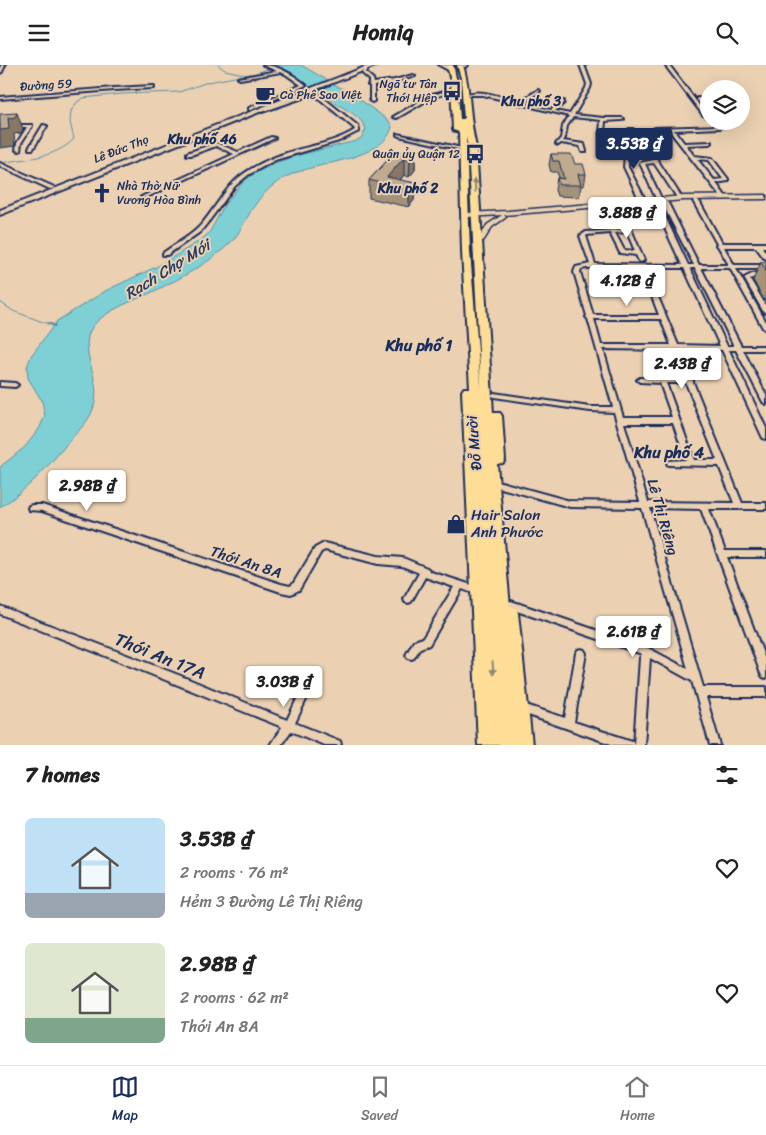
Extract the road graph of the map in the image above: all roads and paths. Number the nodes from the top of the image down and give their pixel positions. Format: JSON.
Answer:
{"nodes":[{"id":1,"x":3,"y":65,"type":"edge"},
{"id":2,"x":375,"y":65,"type":"edge"},
{"id":3,"x":442,"y":65,"type":"edge"},
{"id":4,"x":460,"y":65,"type":"edge"},
{"id":5,"x":464,"y":65,"type":"edge"},
{"id":6,"x":582,"y":65,"type":"edge"},
{"id":7,"x":666,"y":65,"type":"edge"},
{"id":8,"x":671,"y":65,"type":"edge"},
{"id":9,"x":265,"y":66,"type":"edge"},
{"id":10,"x":367,"y":66,"type":"edge"},
{"id":11,"x":453,"y":67,"type":"edge"},
{"id":12,"x":282,"y":72,"type":"junction"},
{"id":13,"x":0,"y":73,"type":"edge"},
{"id":14,"x":413,"y":76,"type":"dead end"},
{"id":15,"x":240,"y":78,"type":"dead end"},
{"id":16,"x":370,"y":85,"type":"junction"},
{"id":17,"x":152,"y":87,"type":"dead end"},
{"id":18,"x":309,"y":89,"type":"junction"},
{"id":19,"x":454,"y":90,"type":"junction"},
{"id":20,"x":538,"y":91,"type":"dead end"},
{"id":21,"x":690,"y":92,"type":"junction"},
{"id":22,"x":470,"y":94,"type":"junction"},
{"id":23,"x":0,"y":98,"type":"edge"},
{"id":24,"x":372,"y":101,"type":"dead end"},
{"id":25,"x":563,"y":102,"type":"dead end"},
{"id":26,"x":520,"y":103,"type":"junction"},
{"id":27,"x":700,"y":103,"type":"edge"},
{"id":28,"x":700,"y":108,"type":"edge"},
{"id":29,"x":554,"y":111,"type":"junction"},
{"id":30,"x":571,"y":115,"type":"junction"},
{"id":31,"x":395,"y":117,"type":"dead end"},
{"id":32,"x":622,"y":119,"type":"dead end"},
{"id":33,"x":603,"y":120,"type":"junction"},
{"id":34,"x":0,"y":125,"type":"edge"},
{"id":35,"x":45,"y":126,"type":"dead end"},
{"id":36,"x":700,"y":128,"type":"edge"},
{"id":37,"x":655,"y":129,"type":"dead end"},
{"id":38,"x":671,"y":129,"type":"junction"},
{"id":39,"x":631,"y":130,"type":"dead end"},
{"id":40,"x":466,"y":134,"type":"junction"},
{"id":41,"x":602,"y":134,"type":"dead end"},
{"id":42,"x":399,"y":135,"type":"dead end"},
{"id":43,"x":273,"y":138,"type":"dead end"},
{"id":44,"x":709,"y":143,"type":"dead end"},
{"id":45,"x":628,"y":144,"type":"dead end"},
{"id":46,"x":682,"y":144,"type":"junction"},
{"id":47,"x":31,"y":148,"type":"dead end"},
{"id":48,"x":159,"y":148,"type":"junction"},
{"id":49,"x":18,"y":149,"type":"dead end"},
{"id":50,"x":462,"y":149,"type":"junction"},
{"id":51,"x":584,"y":151,"type":"dead end"},
{"id":52,"x":189,"y":154,"type":"dead end"},
{"id":53,"x":238,"y":154,"type":"junction"},
{"id":54,"x":693,"y":157,"type":"junction"},
{"id":55,"x":656,"y":161,"type":"junction"},
{"id":56,"x":2,"y":165,"type":"edge"},
{"id":57,"x":714,"y":182,"type":"junction"},
{"id":58,"x":55,"y":188,"type":"junction"},
{"id":59,"x":142,"y":197,"type":"dead end"},
{"id":60,"x":724,"y":197,"type":"junction"},
{"id":61,"x":680,"y":198,"type":"junction"},
{"id":62,"x":766,"y":199,"type":"edge"},
{"id":63,"x":643,"y":201,"type":"junction"},
{"id":64,"x":696,"y":201,"type":"junction"},
{"id":65,"x":660,"y":202,"type":"junction"},
{"id":66,"x":476,"y":203,"type":"junction"},
{"id":67,"x":619,"y":206,"type":"junction"},
{"id":68,"x":0,"y":211,"type":"edge"},
{"id":69,"x":466,"y":215,"type":"junction"},
{"id":70,"x":500,"y":215,"type":"junction"},
{"id":71,"x":478,"y":226,"type":"junction"},
{"id":72,"x":628,"y":230,"type":"junction"},
{"id":73,"x":612,"y":231,"type":"junction"},
{"id":74,"x":719,"y":245,"type":"junction"},
{"id":75,"x":758,"y":245,"type":"junction"},
{"id":76,"x":766,"y":245,"type":"edge"},
{"id":77,"x":466,"y":252,"type":"junction"},
{"id":78,"x":638,"y":253,"type":"junction"},
{"id":79,"x":164,"y":254,"type":"dead end"},
{"id":80,"x":766,"y":257,"type":"edge"},
{"id":81,"x":642,"y":264,"type":"junction"},
{"id":82,"x":593,"y":267,"type":"junction"},
{"id":83,"x":685,"y":267,"type":"junction"},
{"id":84,"x":698,"y":267,"type":"junction"},
{"id":85,"x":732,"y":267,"type":"junction"},
{"id":86,"x":766,"y":267,"type":"edge"},
{"id":87,"x":766,"y":275,"type":"edge"},
{"id":88,"x":766,"y":311,"type":"edge"},
{"id":89,"x":589,"y":317,"type":"junction"},
{"id":90,"x":664,"y":317,"type":"junction"},
{"id":91,"x":766,"y":328,"type":"edge"},
{"id":92,"x":598,"y":347,"type":"junction"},
{"id":93,"x":677,"y":348,"type":"junction"},
{"id":94,"x":724,"y":348,"type":"junction"},
{"id":95,"x":739,"y":348,"type":"junction"},
{"id":96,"x":766,"y":348,"type":"edge"},
{"id":97,"x":640,"y":380,"type":"dead end"},
{"id":98,"x":662,"y":380,"type":"junction"},
{"id":99,"x":690,"y":381,"type":"junction"},
{"id":100,"x":0,"y":384,"type":"edge"},
{"id":101,"x":14,"y":385,"type":"dead end"},
{"id":102,"x":494,"y":395,"type":"junction"},
{"id":103,"x":766,"y":402,"type":"edge"},
{"id":104,"x":618,"y":410,"type":"junction"},
{"id":105,"x":620,"y":420,"type":"junction"},
{"id":106,"x":676,"y":420,"type":"junction"},
{"id":107,"x":766,"y":436,"type":"edge"},
{"id":108,"x":671,"y":463,"type":"dead end"},
{"id":109,"x":691,"y":463,"type":"junction"},
{"id":110,"x":722,"y":463,"type":"junction"},
{"id":111,"x":501,"y":485,"type":"junction"},
{"id":112,"x":646,"y":505,"type":"junction"},
{"id":113,"x":704,"y":506,"type":"junction"},
{"id":114,"x":739,"y":506,"type":"junction"},
{"id":115,"x":766,"y":506,"type":"edge"},
{"id":116,"x":32,"y":508,"type":"dead end"},
{"id":117,"x":722,"y":554,"type":"junction"},
{"id":118,"x":766,"y":554,"type":"edge"},
{"id":119,"x":424,"y":571,"type":"junction"},
{"id":120,"x":459,"y":586,"type":"junction"},
{"id":121,"x":478,"y":591,"type":"junction"},
{"id":122,"x":408,"y":599,"type":"dead end"},
{"id":123,"x":511,"y":605,"type":"junction"},
{"id":124,"x":0,"y":610,"type":"edge"},
{"id":125,"x":489,"y":613,"type":"junction"},
{"id":126,"x":648,"y":652,"type":"junction"},
{"id":127,"x":581,"y":653,"type":"dead end"},
{"id":128,"x":411,"y":655,"type":"dead end"},
{"id":129,"x":766,"y":674,"type":"edge"},
{"id":130,"x":695,"y":678,"type":"junction"},
{"id":131,"x":310,"y":681,"type":"dead end"},
{"id":132,"x":699,"y":691,"type":"junction"},
{"id":133,"x":766,"y":692,"type":"edge"},
{"id":134,"x":520,"y":708,"type":"junction"},
{"id":135,"x":569,"y":725,"type":"junction"},
{"id":136,"x":289,"y":726,"type":"junction"},
{"id":137,"x":276,"y":745,"type":"edge"},
{"id":138,"x":336,"y":745,"type":"edge"},
{"id":139,"x":486,"y":745,"type":"edge"},
{"id":140,"x":499,"y":745,"type":"edge"},
{"id":141,"x":514,"y":745,"type":"edge"},
{"id":142,"x":524,"y":745,"type":"edge"},
{"id":143,"x":629,"y":745,"type":"edge"},
{"id":144,"x":639,"y":745,"type":"edge"},
{"id":145,"x":715,"y":745,"type":"edge"}],
"edges":[{"from":1,"to":13,"type":"street"},
{"from":2,"to":10,"type":"main road"},
{"from":3,"to":11,"type":"main road"},
{"from":4,"to":40,"type":"highway"},
{"from":5,"to":22,"type":"highway","name":"Đỗ Mười"},
{"from":6,"to":30,"type":"street"},
{"from":7,"to":21,"type":"street"},
{"from":8,"to":21,"type":"street"},
{"from":9,"to":12,"type":"street"},
{"from":10,"to":16,"type":"street"},
{"from":10,"to":18,"type":"main road"},
{"from":11,"to":19,"type":"highway","name":"Đỗ Mười"},
{"from":11,"to":40,"type":"highway"},
{"from":12,"to":15,"type":"street"},
{"from":12,"to":18,"type":"street"},
{"from":14,"to":16,"type":"street"},
{"from":16,"to":24,"type":"street"},
{"from":17,"to":23,"type":"street","name":"Đường 59"},
{"from":18,"to":48,"type":"main road","name":"Lê Đức Thọ"},
{"from":18,"to":48,"type":"main road","name":"Lê Đức Thọ"},
{"from":18,"to":79,"type":"street"},
{"from":19,"to":31,"type":"street"},
{"from":19,"to":40,"type":"highway","name":"Đỗ Mười"},
{"from":20,"to":26,"type":"street"},
{"from":21,"to":27,"type":"street"},
{"from":21,"to":28,"type":"street"},
{"from":22,"to":26,"type":"street"},
{"from":22,"to":40,"type":"highway","name":"Đỗ Mười"},
{"from":25,"to":29,"type":"street"},
{"from":26,"to":29,"type":"street"},
{"from":29,"to":30,"type":"street"},
{"from":30,"to":33,"type":"street"},
{"from":30,"to":51,"type":"street"},
{"from":32,"to":33,"type":"street"},
{"from":33,"to":41,"type":"street"},
{"from":34,"to":49,"type":"street"},
{"from":35,"to":47,"type":"street"},
{"from":36,"to":38,"type":"street"},
{"from":37,"to":38,"type":"street"},
{"from":38,"to":46,"type":"street"},
{"from":39,"to":55,"type":"street"},
{"from":40,"to":50,"type":"highway","name":"Đỗ Mười"},
{"from":66,"to":40,"type":"highway","name":"Đỗ Mười","one_way":true},
{"from":42,"to":50,"type":"street"},
{"from":43,"to":53,"type":"street"},
{"from":44,"to":46,"type":"street"},
{"from":45,"to":63,"type":"street"},
{"from":46,"to":54,"type":"street"},
{"from":48,"to":58,"type":"main road","name":"Lê Đức Thọ"},
{"from":50,"to":69,"type":"highway","name":"Đỗ Mười"},
{"from":52,"to":53,"type":"street"},
{"from":53,"to":59,"type":"street"},
{"from":54,"to":57,"type":"street"},
{"from":54,"to":57,"type":"street"},
{"from":55,"to":61,"type":"street"},
{"from":55,"to":65,"type":"street"},
{"from":56,"to":58,"type":"street"},
{"from":57,"to":60,"type":"street"},
{"from":58,"to":68,"type":"main road","name":"Lê Đức Thọ"},
{"from":60,"to":61,"type":"street"},
{"from":60,"to":62,"type":"street"},
{"from":61,"to":65,"type":"street"},
{"from":62,"to":64,"type":"street"},
{"from":63,"to":65,"type":"street"},
{"from":63,"to":70,"type":"street"},
{"from":64,"to":65,"type":"street"},
{"from":64,"to":74,"type":"street"},
{"from":65,"to":67,"type":"street"},
{"from":65,"to":83,"type":"street"},
{"from":65,"to":84,"type":"street"},
{"from":66,"to":70,"type":"street"},
{"from":66,"to":71,"type":"highway","name":"Đỗ Mười"},
{"from":67,"to":70,"type":"street"},
{"from":67,"to":72,"type":"street"},
{"from":69,"to":71,"type":"street"},
{"from":69,"to":77,"type":"highway","name":"Đỗ Mười"},
{"from":70,"to":71,"type":"street"},
{"from":70,"to":71,"type":"street"},
{"from":71,"to":102,"type":"highway","name":"Đỗ Mười"},
{"from":71,"to":141,"type":"highway","name":"Đỗ Mười"},
{"from":72,"to":73,"type":"street"},
{"from":72,"to":78,"type":"street"},
{"from":73,"to":78,"type":"street"},
{"from":73,"to":82,"type":"street"},
{"from":74,"to":75,"type":"street"},
{"from":74,"to":85,"type":"street"},
{"from":75,"to":76,"type":"street"},
{"from":75,"to":80,"type":"street"},
{"from":77,"to":121,"type":"highway","name":"Đỗ Mười"},
{"from":77,"to":125,"type":"highway","name":"Đỗ Mười"},
{"from":78,"to":81,"type":"street"},
{"from":81,"to":82,"type":"street"},
{"from":81,"to":83,"type":"street"},
{"from":81,"to":90,"type":"street"},
{"from":82,"to":89,"type":"street","name":"Lê Thị Riêng"},
{"from":83,"to":84,"type":"street"},
{"from":83,"to":94,"type":"street"},
{"from":84,"to":85,"type":"street"},
{"from":84,"to":95,"type":"street"},
{"from":85,"to":86,"type":"street"},
{"from":85,"to":91,"type":"street"},
{"from":87,"to":88,"type":"street"},
{"from":89,"to":90,"type":"street"},
{"from":89,"to":92,"type":"street","name":"Lê Thị Riêng"},
{"from":90,"to":93,"type":"street"},
{"from":92,"to":93,"type":"street"},
{"from":92,"to":104,"type":"street","name":"Lê Thị Riêng"},
{"from":93,"to":94,"type":"street"},
{"from":93,"to":99,"type":"street"},
{"from":94,"to":95,"type":"street"},
{"from":94,"to":107,"type":"street"},
{"from":95,"to":96,"type":"street"},
{"from":95,"to":103,"type":"street"},
{"from":97,"to":98,"type":"street"},
{"from":98,"to":99,"type":"street"},
{"from":98,"to":106,"type":"street"},
{"from":99,"to":110,"type":"street"},
{"from":100,"to":101,"type":"street"},
{"from":102,"to":104,"type":"street"},
{"from":102,"to":111,"type":"highway","name":"Đỗ Mười"},
{"from":104,"to":105,"type":"street","name":"Lê Thị Riêng"},
{"from":105,"to":106,"type":"street"},
{"from":105,"to":112,"type":"street","name":"Lê Thị Riêng"},
{"from":106,"to":109,"type":"street"},
{"from":108,"to":109,"type":"street"},
{"from":109,"to":110,"type":"street"},
{"from":110,"to":114,"type":"street"},
{"from":111,"to":112,"type":"street"},
{"from":111,"to":123,"type":"highway","name":"Đỗ Mười"},
{"from":112,"to":113,"type":"street"},
{"from":112,"to":130,"type":"street","name":"Lê Thị Riêng"},
{"from":113,"to":114,"type":"street"},
{"from":113,"to":117,"type":"street"},
{"from":114,"to":115,"type":"street"},
{"from":116,"to":119,"type":"street","name":"Thới An 8A"},
{"from":117,"to":118,"type":"street"},
{"from":117,"to":129,"type":"street"},
{"from":119,"to":120,"type":"street","name":"Thới An 8A"},
{"from":119,"to":122,"type":"street"},
{"from":120,"to":121,"type":"street","name":"Thới An 8A"},
{"from":120,"to":128,"type":"street"},
{"from":121,"to":125,"type":"highway"},
{"from":121,"to":139,"type":"highway","name":"Đỗ Mười"},
{"from":123,"to":126,"type":"street"},
{"from":123,"to":134,"type":"highway","name":"Đỗ Mười"},
{"from":124,"to":136,"type":"street","name":"Thới An 17A"},
{"from":125,"to":140,"type":"highway","name":"Đỗ Mười","one_way":true},
{"from":126,"to":130,"type":"street"},
{"from":126,"to":144,"type":"street"},
{"from":127,"to":135,"type":"street"},
{"from":130,"to":132,"type":"street","name":"Lê Thị Riêng"},
{"from":131,"to":136,"type":"street"},
{"from":132,"to":133,"type":"street"},
{"from":132,"to":145,"type":"street","name":"Lê Thị Riêng"},
{"from":134,"to":135,"type":"street"},
{"from":134,"to":142,"type":"highway","name":"Đỗ Mười"},
{"from":135,"to":143,"type":"street"},
{"from":136,"to":137,"type":"street"},
{"from":136,"to":138,"type":"street","name":"Thới An 17A"}]}
